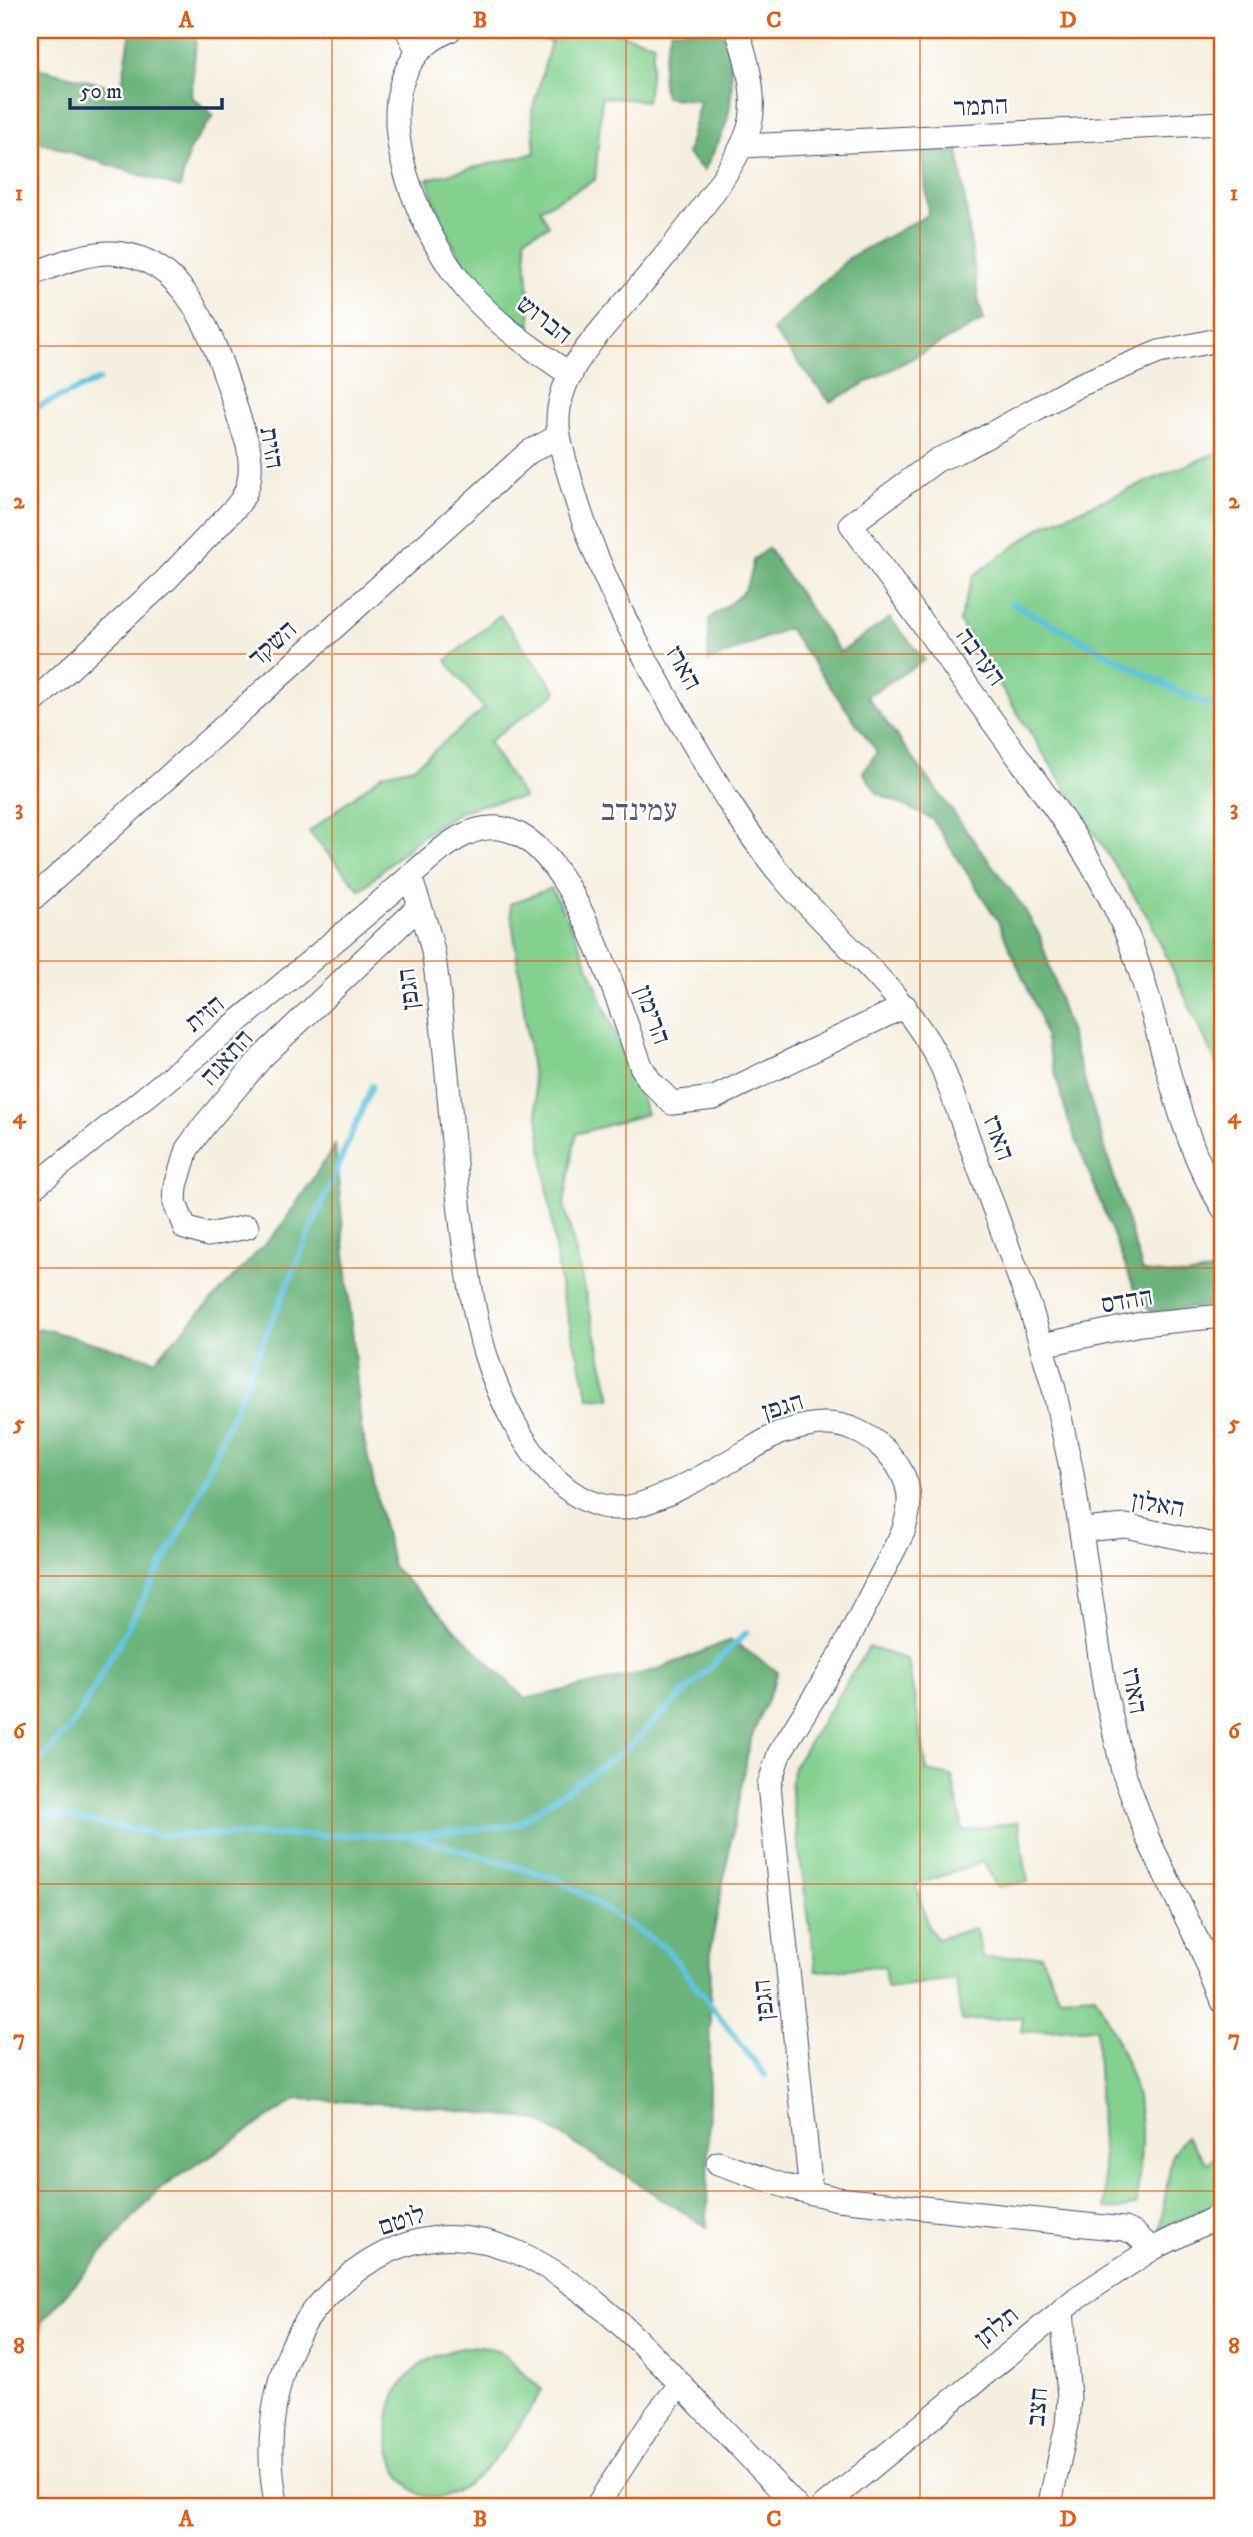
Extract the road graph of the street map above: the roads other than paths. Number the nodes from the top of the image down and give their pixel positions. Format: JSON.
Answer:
{"nodes":[{"id":1,"x":407,"y":30,"type":"edge"},
{"id":2,"x":450,"y":30,"type":"edge"},
{"id":3,"x":737,"y":30,"type":"edge"},
{"id":4,"x":418,"y":52,"type":"junction"},
{"id":5,"x":1223,"y":122,"type":"edge"},
{"id":6,"x":742,"y":146,"type":"junction"},
{"id":7,"x":30,"y":275,"type":"edge"},
{"id":8,"x":1223,"y":339,"type":"edge"},
{"id":9,"x":570,"y":375,"type":"junction"},
{"id":10,"x":559,"y":436,"type":"junction"},
{"id":11,"x":30,"y":705,"type":"edge"},
{"id":12,"x":410,"y":876,"type":"junction"},
{"id":13,"x":30,"y":901,"type":"edge"},
{"id":14,"x":419,"y":907,"type":"junction"},
{"id":15,"x":905,"y":1006,"type":"junction"},
{"id":16,"x":30,"y":1190,"type":"edge"},
{"id":17,"x":1223,"y":1208,"type":"edge"},
{"id":18,"x":247,"y":1227,"type":"dead end"},
{"id":19,"x":1223,"y":1316,"type":"edge"},
{"id":20,"x":1042,"y":1345,"type":"junction"},
{"id":21,"x":1082,"y":1530,"type":"junction"},
{"id":22,"x":1223,"y":1547,"type":"edge"},
{"id":23,"x":1223,"y":2002,"type":"edge"},
{"id":24,"x":718,"y":2163,"type":"dead end"},
{"id":25,"x":811,"y":2193,"type":"junction"},
{"id":26,"x":1223,"y":2214,"type":"edge"},
{"id":27,"x":1152,"y":2249,"type":"junction"},
{"id":28,"x":1062,"y":2310,"type":"junction"},
{"id":29,"x":681,"y":2384,"type":"junction"},
{"id":30,"x":277,"y":2507,"type":"edge"},
{"id":31,"x":596,"y":2507,"type":"edge"},
{"id":32,"x":797,"y":2507,"type":"edge"},
{"id":33,"x":823,"y":2507,"type":"edge"},
{"id":34,"x":1049,"y":2507,"type":"edge"}],
"edges":[{"from":1,"to":4,"type":"street"},
{"from":2,"to":4,"type":"street","name":"הברוש"},
{"from":3,"to":6,"type":"street","name":"הברוש"},
{"from":4,"to":9,"type":"street","name":"הברוש"},
{"from":5,"to":6,"type":"street","name":"התמר"},
{"from":6,"to":9,"type":"street","name":"הברוש"},
{"from":7,"to":11,"type":"street","name":"הזית"},
{"from":8,"to":17,"type":"street","name":"הערבה"},
{"from":9,"to":10,"type":"street","name":"הארז"},
{"from":10,"to":13,"type":"street","name":"השקד"},
{"from":10,"to":15,"type":"street","name":"הארז"},
{"from":12,"to":14,"type":"street","name":"הגפן"},
{"from":12,"to":15,"type":"street","name":"הרימון"},
{"from":12,"to":16,"type":"street","name":"הזית"},
{"from":14,"to":18,"type":"street","name":"התאנה"},
{"from":14,"to":25,"type":"street","name":"הגפן"},
{"from":15,"to":20,"type":"street","name":"הארז"},
{"from":19,"to":20,"type":"street","name":"ההדס"},
{"from":20,"to":21,"type":"street","name":"הארז"},
{"from":21,"to":22,"type":"street","name":"האלון"},
{"from":21,"to":23,"type":"street","name":"הארז"},
{"from":24,"to":25,"type":"street"},
{"from":25,"to":27,"type":"street"},
{"from":26,"to":27,"type":"street","name":"תלתן"},
{"from":27,"to":28,"type":"street","name":"תלתן"},
{"from":28,"to":33,"type":"street","name":"תלתן"},
{"from":28,"to":34,"type":"street","name":"חצב"},
{"from":29,"to":30,"type":"street","name":"לוטם"},
{"from":29,"to":31,"type":"street"},
{"from":29,"to":32,"type":"street","name":"לוטם"}]}
